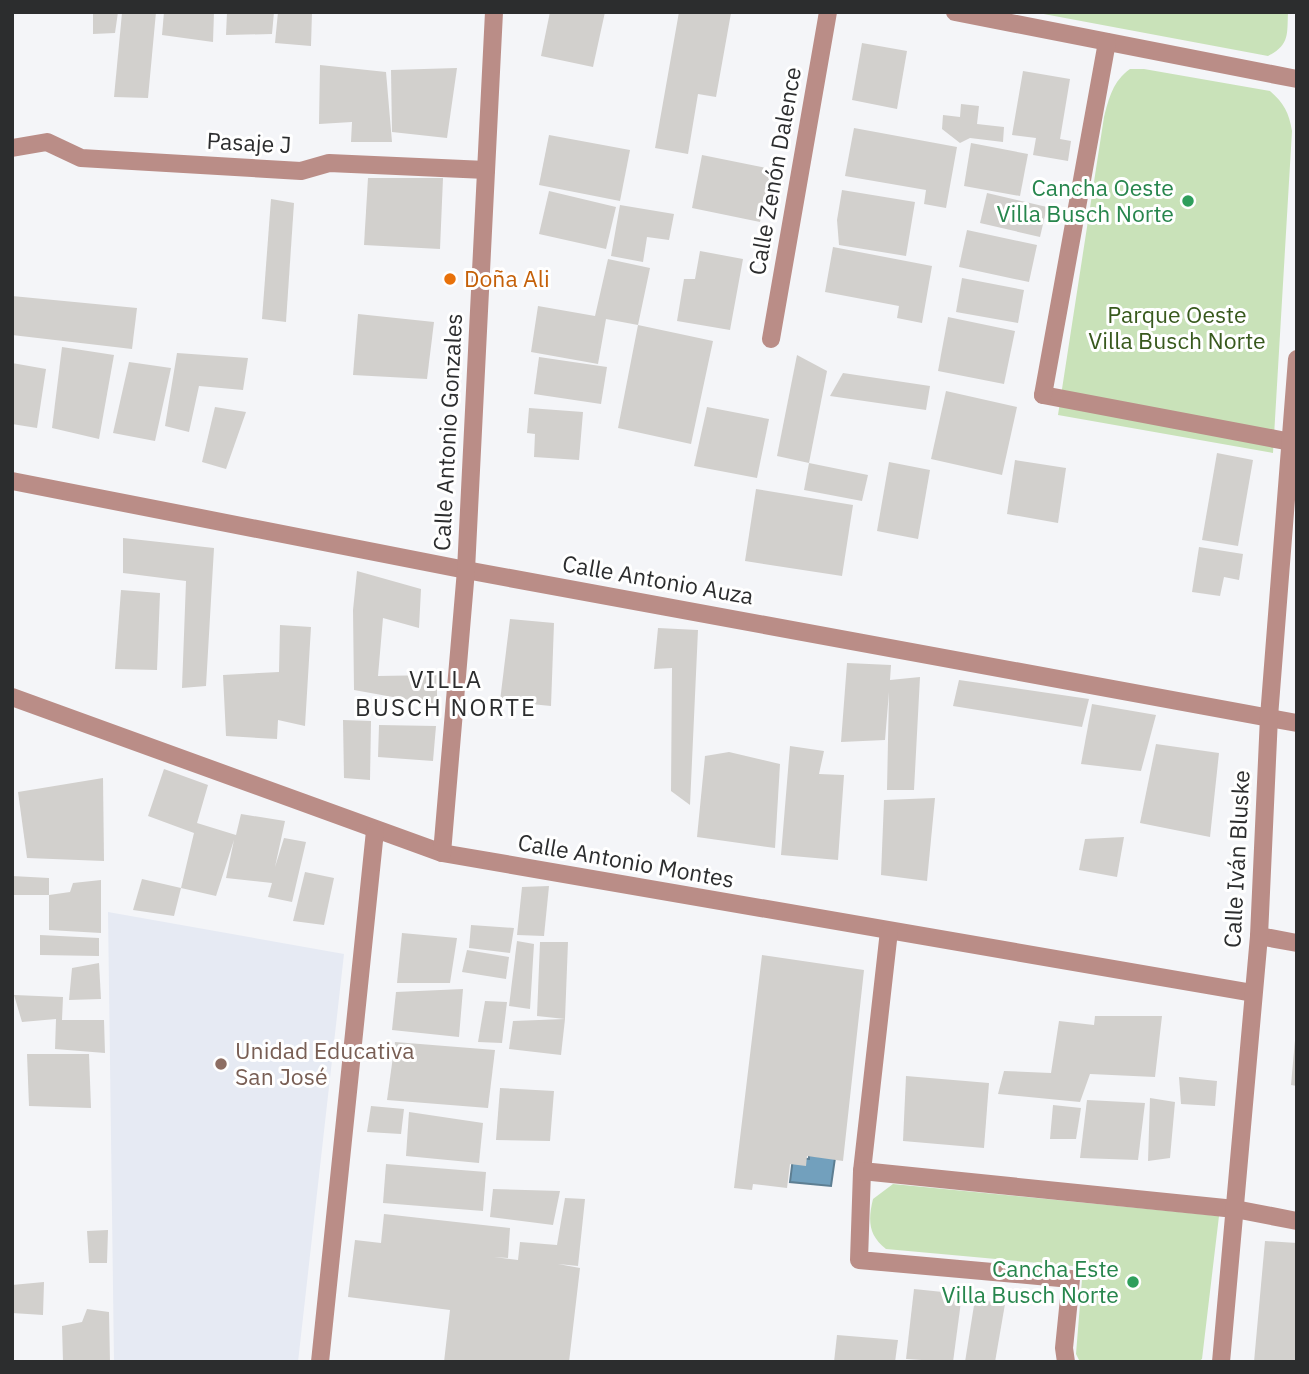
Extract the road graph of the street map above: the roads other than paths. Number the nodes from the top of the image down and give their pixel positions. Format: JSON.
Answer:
{"nodes":[{"id":1,"x":495,"y":12,"type":"edge"},
{"id":2,"x":828,"y":12,"type":"edge"},
{"id":3,"x":955,"y":12,"type":"edge"},
{"id":4,"x":1107,"y":42,"type":"junction"},
{"id":5,"x":1297,"y":79,"type":"edge"},
{"id":6,"x":12,"y":148,"type":"edge"},
{"id":7,"x":486,"y":170,"type":"junction"},
{"id":8,"x":771,"y":339,"type":"dead end"},
{"id":9,"x":1297,"y":359,"type":"edge"},
{"id":10,"x":1291,"y":442,"type":"junction"},
{"id":11,"x":12,"y":481,"type":"edge"},
{"id":12,"x":466,"y":570,"type":"junction"},
{"id":13,"x":12,"y":696,"type":"edge"},
{"id":14,"x":1269,"y":717,"type":"junction"},
{"id":15,"x":1297,"y":723,"type":"edge"},
{"id":16,"x":375,"y":831,"type":"junction"},
{"id":17,"x":442,"y":853,"type":"junction"},
{"id":18,"x":889,"y":931,"type":"junction"},
{"id":19,"x":1259,"y":936,"type":"junction"},
{"id":20,"x":1297,"y":943,"type":"edge"},
{"id":21,"x":1253,"y":993,"type":"junction"},
{"id":22,"x":862,"y":1171,"type":"junction"},
{"id":23,"x":1235,"y":1209,"type":"junction"},
{"id":24,"x":1297,"y":1221,"type":"edge"},
{"id":25,"x":320,"y":1362,"type":"edge"},
{"id":26,"x":1066,"y":1362,"type":"edge"},
{"id":27,"x":1221,"y":1362,"type":"edge"}],
"edges":[{"from":1,"to":7,"type":"street","name":"Calle Antonio Gonzales"},
{"from":2,"to":8,"type":"street","name":"Calle Zenón Dalence"},
{"from":3,"to":4,"type":"street"},
{"from":4,"to":5,"type":"street"},
{"from":4,"to":10,"type":"street"},
{"from":6,"to":7,"type":"street","name":"Pasaje J"},
{"from":7,"to":12,"type":"street","name":"Calle Antonio Gonzales"},
{"from":9,"to":10,"type":"street","name":"Calle Iván Bluske"},
{"from":10,"to":14,"type":"street","name":"Calle Iván Bluske"},
{"from":11,"to":12,"type":"street","name":"Calle Antonio Auza"},
{"from":12,"to":14,"type":"street","name":"Calle Antonio Auza"},
{"from":12,"to":17,"type":"street","name":"Calle Antonio Gonzales"},
{"from":13,"to":16,"type":"street","name":"Calle Antonio Montes"},
{"from":14,"to":15,"type":"street","name":"Calle Antonio Auza"},
{"from":14,"to":19,"type":"street","name":"Calle Iván Bluske"},
{"from":16,"to":17,"type":"street","name":"Calle Antonio Montes"},
{"from":16,"to":25,"type":"street"},
{"from":17,"to":18,"type":"street","name":"Calle Antonio Montes"},
{"from":18,"to":21,"type":"street","name":"Calle Antonio Montes"},
{"from":18,"to":22,"type":"street"},
{"from":19,"to":20,"type":"street"},
{"from":19,"to":21,"type":"street","name":"Calle Iván Bluske"},
{"from":21,"to":23,"type":"street","name":"Calle Iván Bluske"},
{"from":22,"to":23,"type":"street"},
{"from":22,"to":26,"type":"street"},
{"from":23,"to":24,"type":"street"},
{"from":23,"to":27,"type":"street","name":"Calle Iván Bluske"}]}
